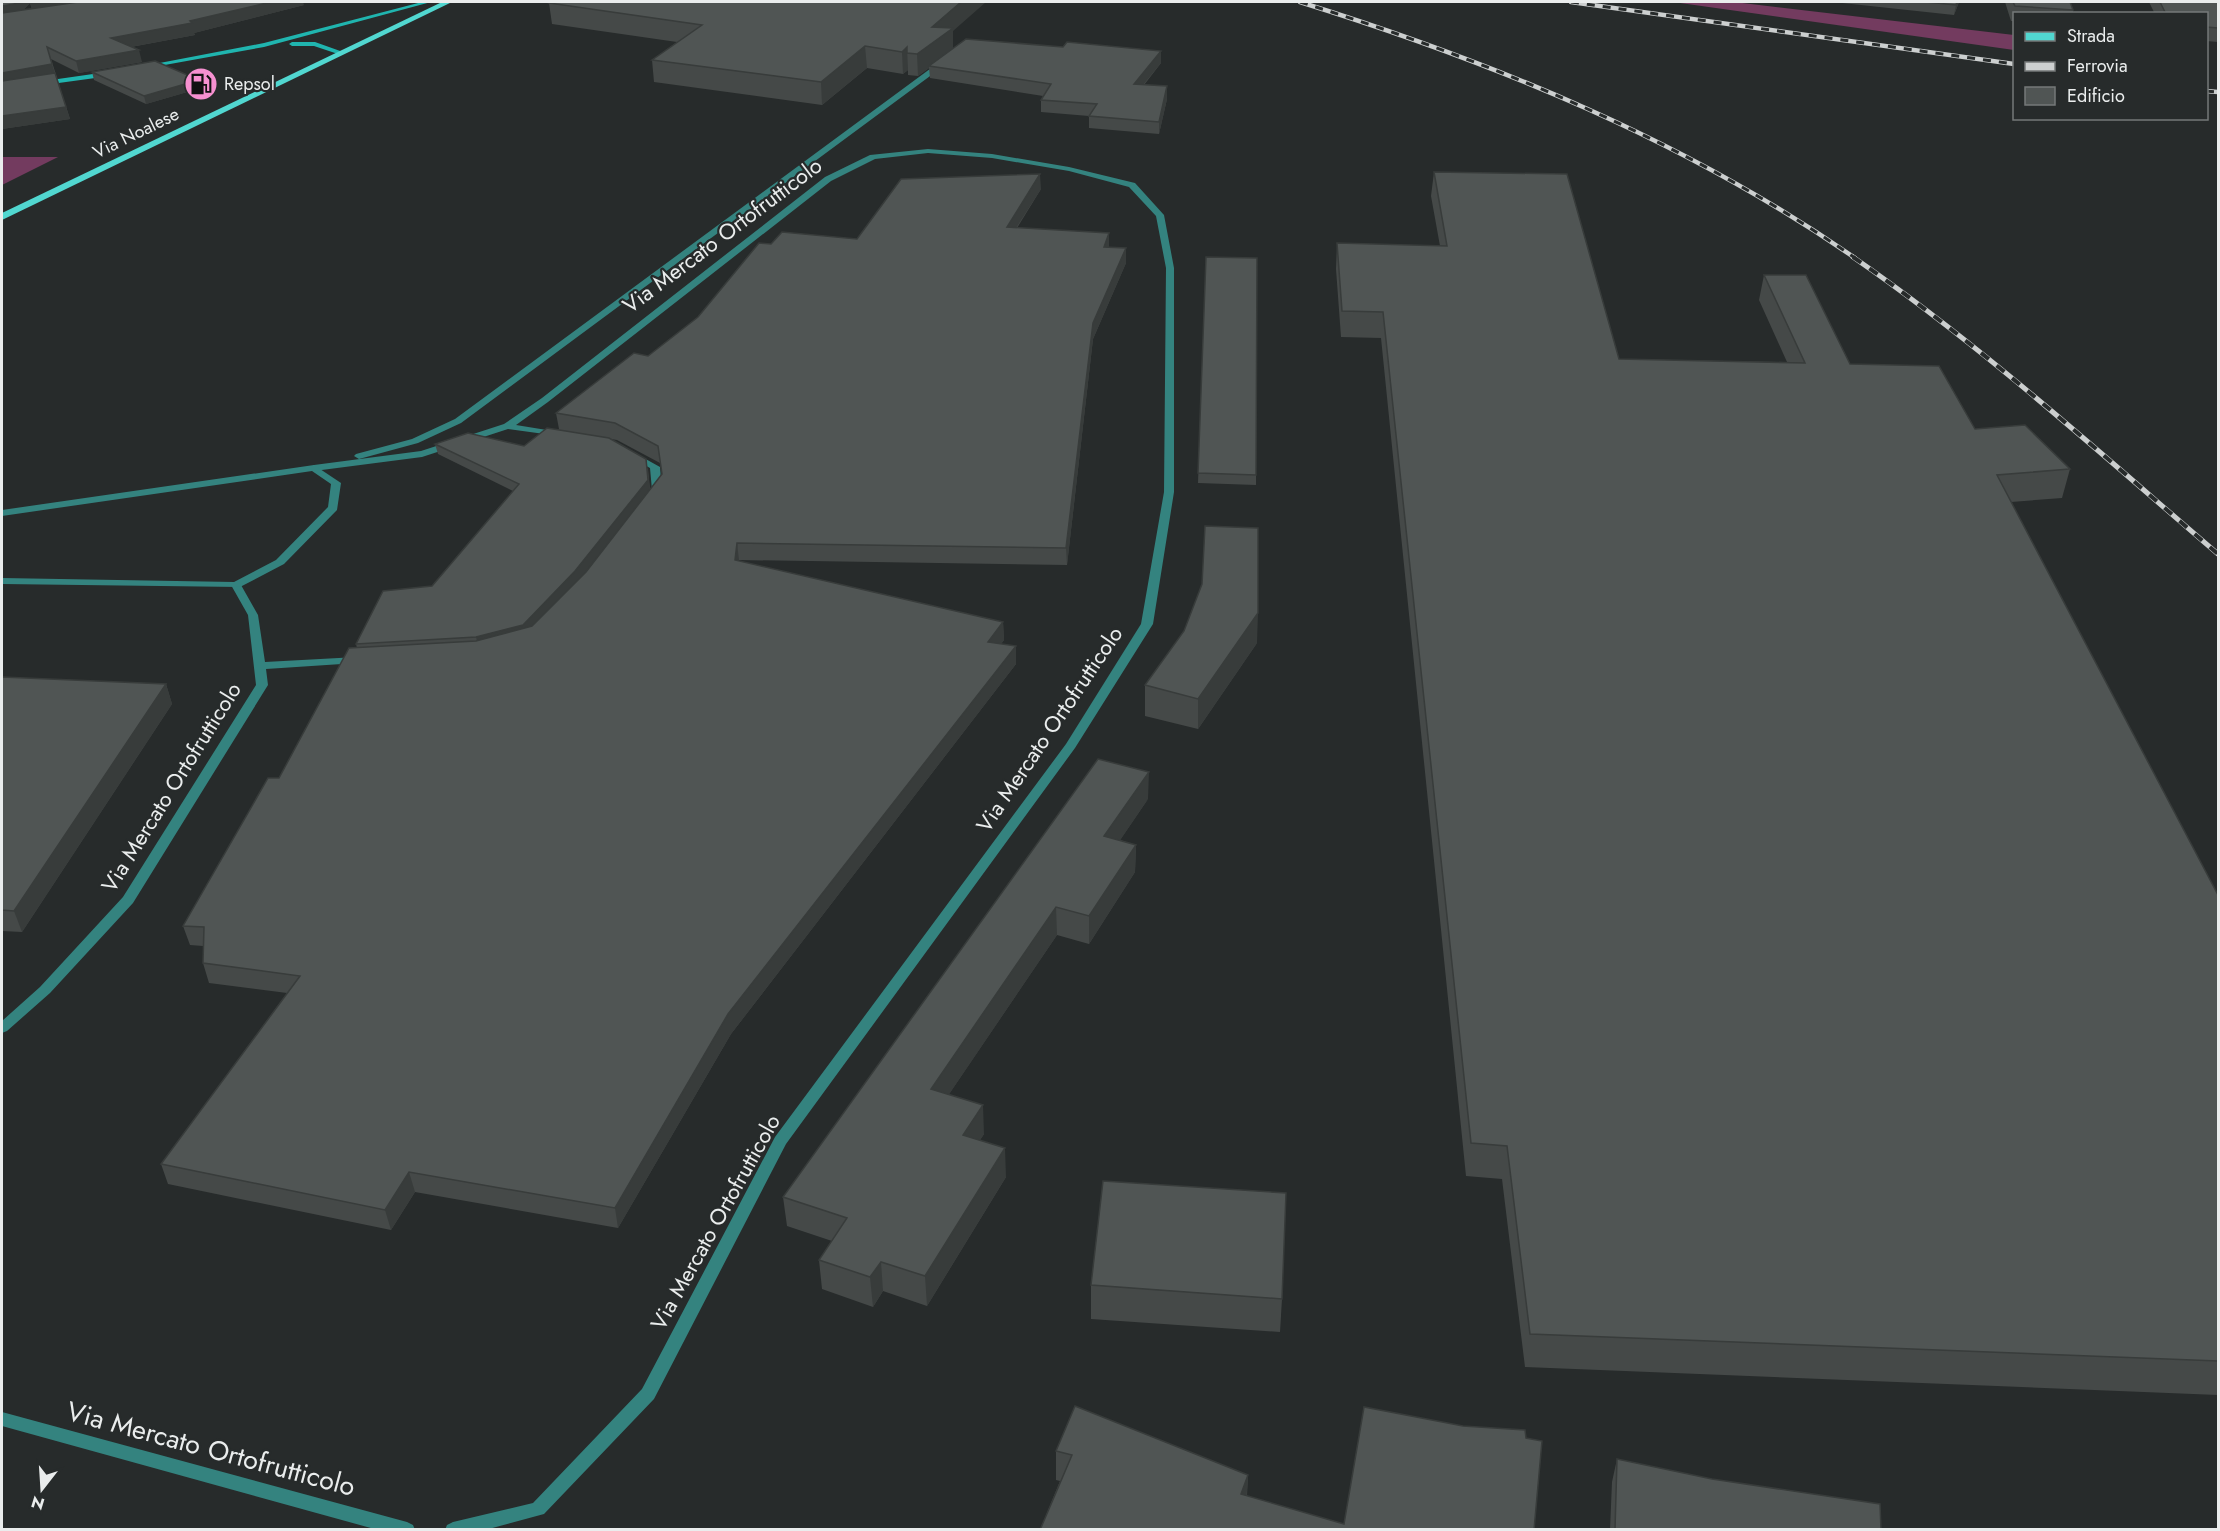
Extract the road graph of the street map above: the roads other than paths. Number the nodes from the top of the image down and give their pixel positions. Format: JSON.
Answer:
{"nodes":[{"id":1,"x":428,"y":2,"type":"edge"},
{"id":2,"x":448,"y":2,"type":"edge"},
{"id":3,"x":264,"y":45,"type":"junction"},
{"id":4,"x":341,"y":53,"type":"junction"},
{"id":5,"x":950,"y":58,"type":"edge"},
{"id":6,"x":139,"y":68,"type":"edge"},
{"id":7,"x":117,"y":72,"type":"edge"},
{"id":8,"x":37,"y":84,"type":"edge"},
{"id":9,"x":2,"y":217,"type":"edge"},
{"id":10,"x":507,"y":426,"type":"junction"},
{"id":11,"x":572,"y":437,"type":"edge"},
{"id":12,"x":625,"y":450,"type":"edge"},
{"id":13,"x":314,"y":468,"type":"junction"},
{"id":14,"x":644,"y":508,"type":"edge"},
{"id":15,"x":2,"y":513,"type":"edge"},
{"id":16,"x":2,"y":581,"type":"edge"},
{"id":17,"x":236,"y":585,"type":"junction"},
{"id":18,"x":365,"y":659,"type":"edge"},
{"id":19,"x":260,"y":666,"type":"junction"},
{"id":20,"x":2,"y":1028,"type":"edge"},
{"id":21,"x":2,"y":1419,"type":"edge"},
{"id":22,"x":407,"y":1530,"type":"edge"},
{"id":23,"x":453,"y":1530,"type":"edge"}],
"edges":[{"from":1,"to":3,"type":"main road"},
{"from":2,"to":4,"type":"main road","name":"Via Noalese"},
{"from":3,"to":4,"type":"main road"},
{"from":3,"to":6,"type":"main road"},
{"from":4,"to":9,"type":"main road","name":"Via Noalese"},
{"from":5,"to":13,"type":"street"},
{"from":7,"to":8,"type":"main road"},
{"from":10,"to":11,"type":"street","name":"Via Mercato Ortofrutticolo"},
{"from":10,"to":13,"type":"street","name":"Via Mercato Ortofrutticolo"},
{"from":10,"to":23,"type":"street","name":"Via Mercato Ortofrutticolo"},
{"from":12,"to":14,"type":"street"},
{"from":13,"to":15,"type":"street","name":"Via Mercato Ortofrutticolo"},
{"from":13,"to":17,"type":"street"},
{"from":16,"to":17,"type":"street"},
{"from":17,"to":19,"type":"street","name":"Via Mercato Ortofrutticolo"},
{"from":18,"to":19,"type":"street","name":"Via Mercato Ortofrutticolo"},
{"from":19,"to":20,"type":"street","name":"Via Mercato Ortofrutticolo"},
{"from":21,"to":22,"type":"street","name":"Via Mercato Ortofrutticolo"}]}
